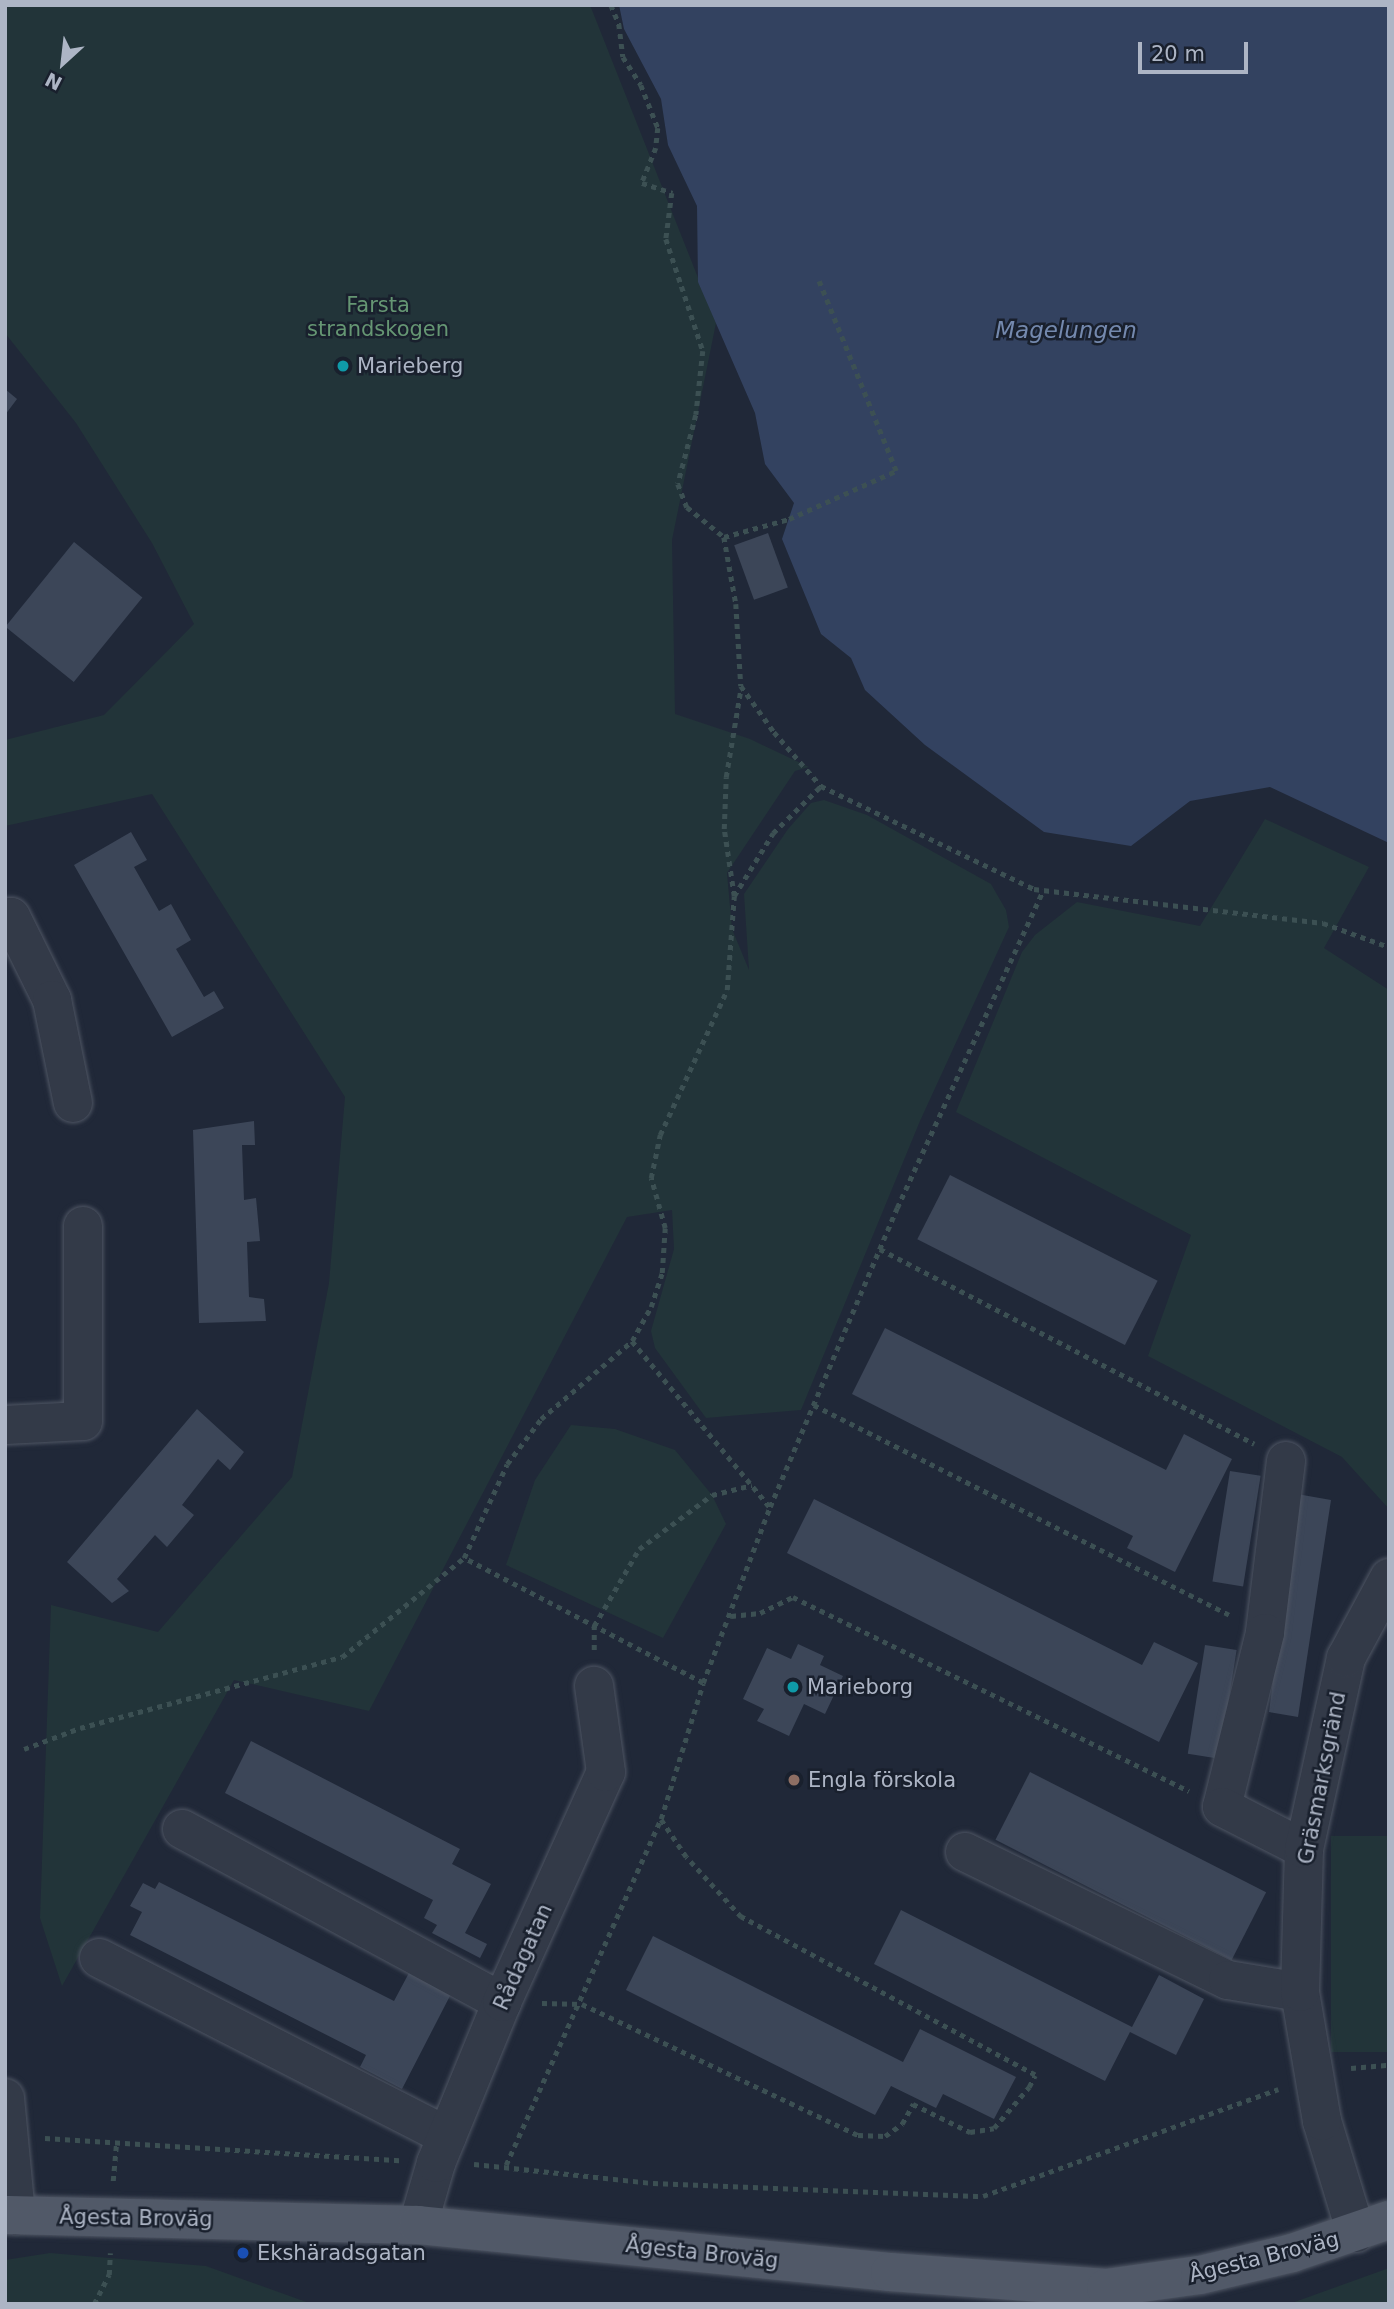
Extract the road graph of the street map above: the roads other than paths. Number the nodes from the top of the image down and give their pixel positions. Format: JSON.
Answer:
{"nodes":[{"id":1,"x":5,"y":918,"type":"edge"},
{"id":2,"x":73,"y":1103,"type":"dead end"},
{"id":3,"x":83,"y":1226,"type":"dead end"},
{"id":4,"x":5,"y":1425,"type":"edge"},
{"id":5,"x":1286,"y":1461,"type":"road end"},
{"id":6,"x":1384,"y":1599,"type":"edge"},
{"id":7,"x":594,"y":1686,"type":"road end"},
{"id":8,"x":182,"y":1829,"type":"dead end"},
{"id":9,"x":1304,"y":1849,"type":"junction"},
{"id":10,"x":965,"y":1852,"type":"dead end"},
{"id":11,"x":99,"y":1958,"type":"dead end"},
{"id":12,"x":1300,"y":1992,"type":"junction"},
{"id":13,"x":502,"y":2002,"type":"junction"},
{"id":14,"x":5,"y":2098,"type":"edge"},
{"id":15,"x":441,"y":2150,"type":"junction"},
{"id":16,"x":11,"y":2215,"type":"edge"},
{"id":17,"x":418,"y":2225,"type":"junction"},
{"id":18,"x":1372,"y":2227,"type":"edge"}],
"edges":[{"from":1,"to":2,"type":"street"},
{"from":3,"to":4,"type":"street"},
{"from":5,"to":9,"type":"street"},
{"from":6,"to":9,"type":"street","name":"Gräsmarksgränd"},
{"from":7,"to":13,"type":"street","name":"Rådagatan"},
{"from":8,"to":13,"type":"street"},
{"from":9,"to":12,"type":"street","name":"Gräsmarksgränd"},
{"from":10,"to":12,"type":"street"},
{"from":11,"to":15,"type":"street"},
{"from":12,"to":18,"type":"street","name":"Gräsmarksgränd"},
{"from":13,"to":15,"type":"street","name":"Rådagatan"},
{"from":14,"to":16,"type":"street"},
{"from":15,"to":17,"type":"street","name":"Rådagatan"},
{"from":16,"to":17,"type":"main road","name":"Ågesta Broväg"},
{"from":17,"to":18,"type":"main road","name":"Ågesta Broväg"}]}
